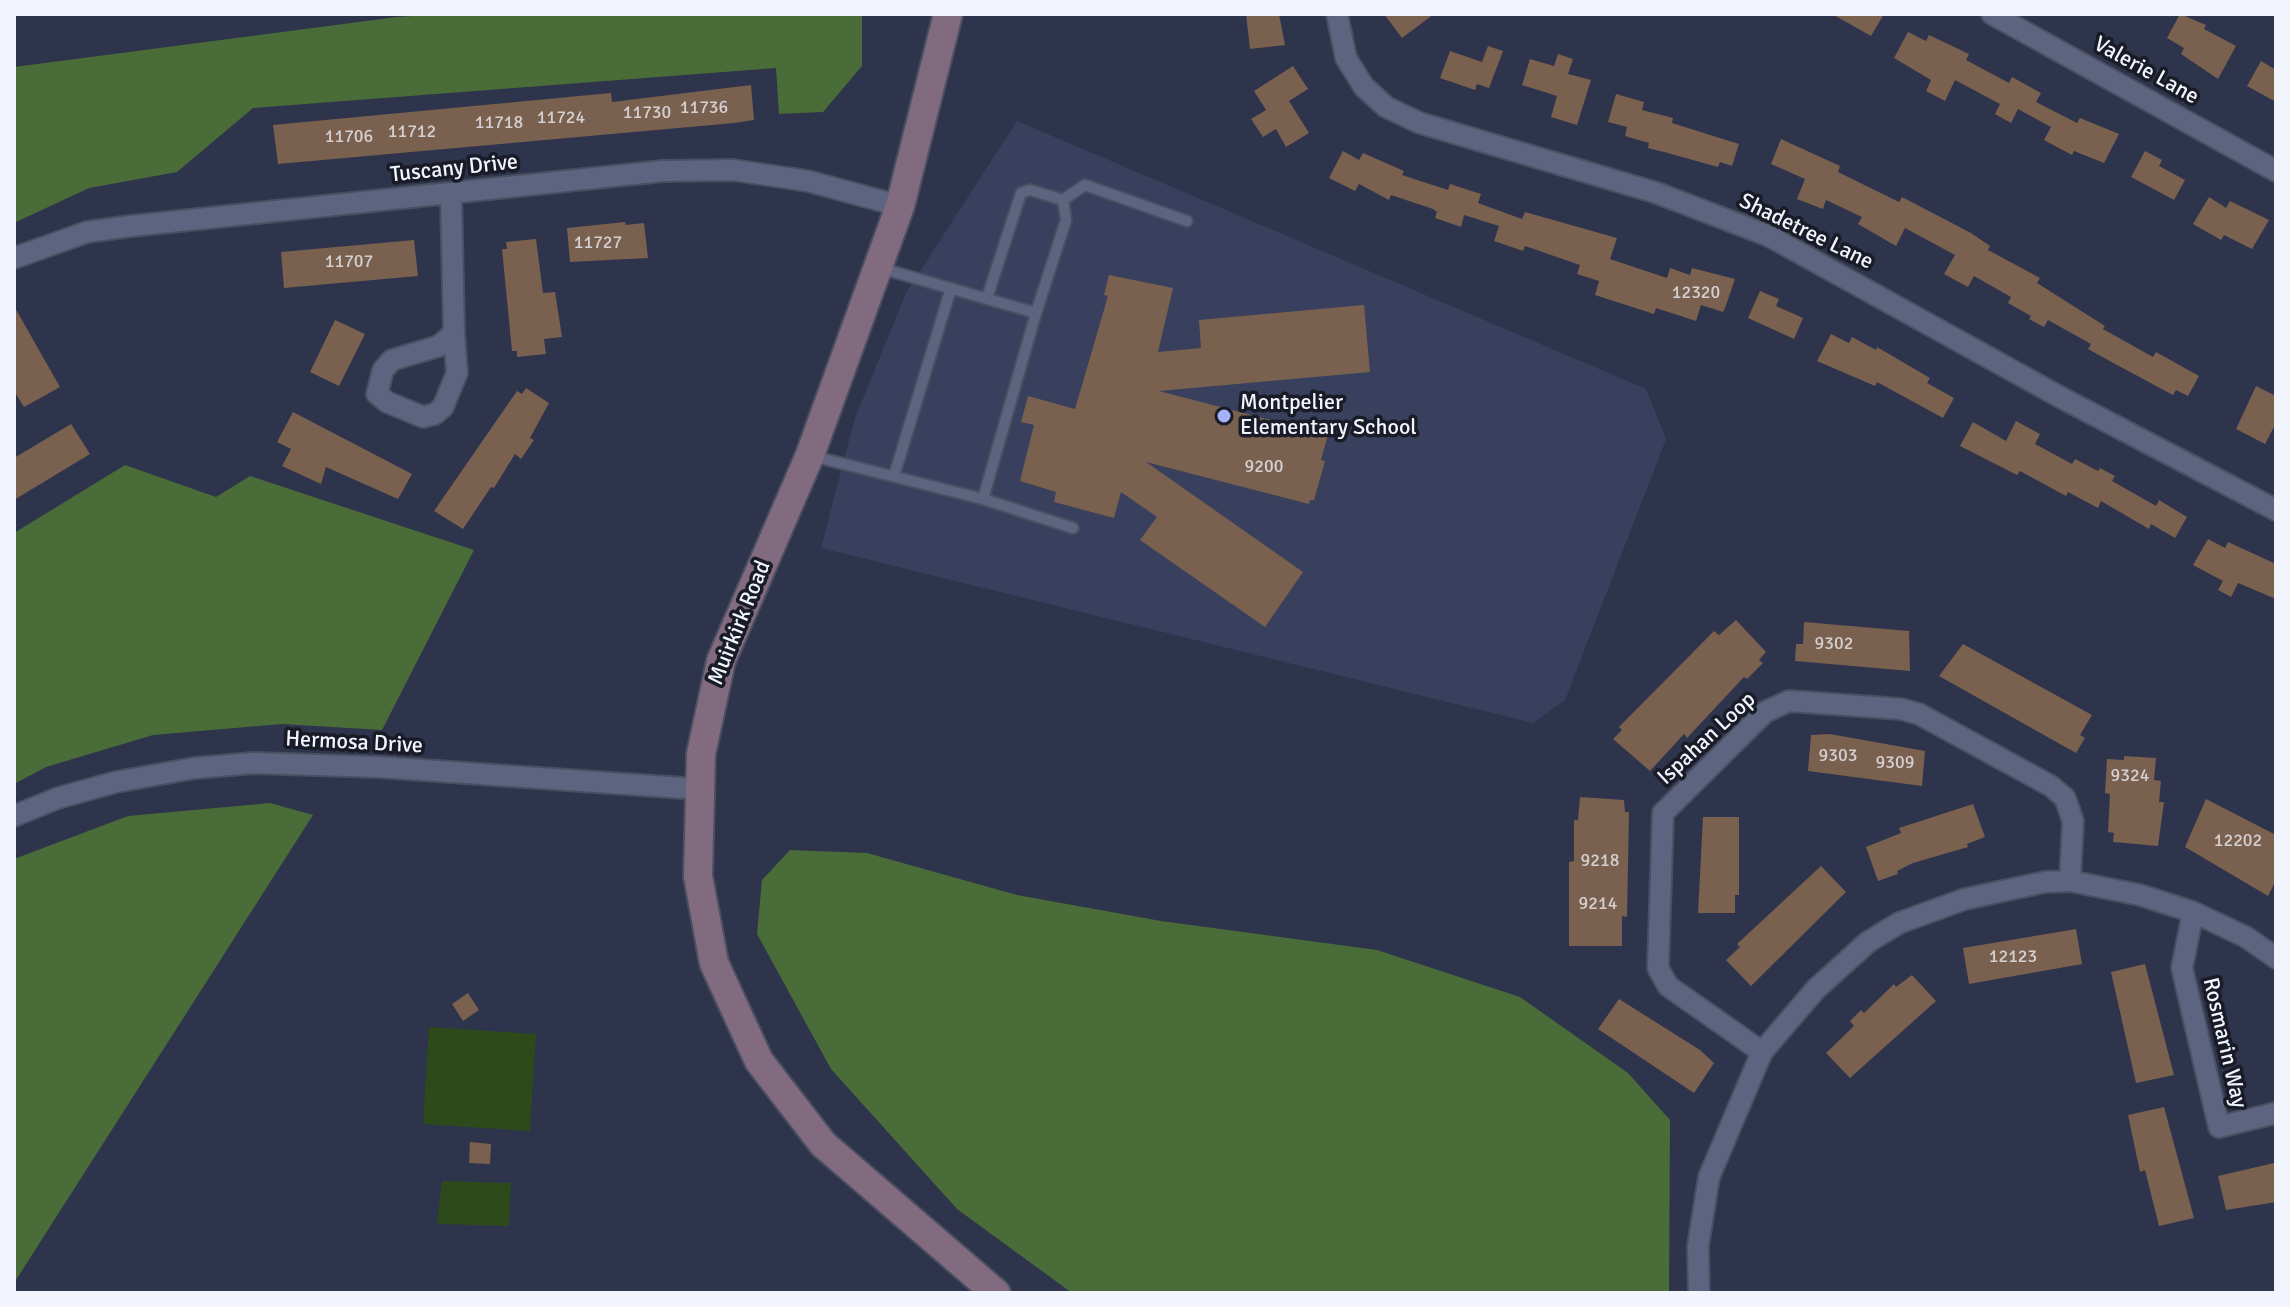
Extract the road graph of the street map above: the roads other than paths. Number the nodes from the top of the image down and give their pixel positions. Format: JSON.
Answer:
{"nodes":[{"id":1,"x":948,"y":14,"type":"edge"},
{"id":2,"x":1337,"y":14,"type":"edge"},
{"id":3,"x":1992,"y":14,"type":"edge"},
{"id":4,"x":2276,"y":171,"type":"edge"},
{"id":5,"x":451,"y":194,"type":"junction"},
{"id":6,"x":1063,"y":200,"type":"junction"},
{"id":7,"x":900,"y":206,"type":"junction"},
{"id":8,"x":1187,"y":221,"type":"dead end"},
{"id":9,"x":14,"y":258,"type":"edge"},
{"id":10,"x":878,"y":268,"type":"junction"},
{"id":11,"x":951,"y":288,"type":"junction"},
{"id":12,"x":987,"y":298,"type":"junction"},
{"id":13,"x":1036,"y":313,"type":"junction"},
{"id":14,"x":454,"y":333,"type":"junction"},
{"id":15,"x":810,"y":455,"type":"junction"},
{"id":16,"x":894,"y":476,"type":"junction"},
{"id":17,"x":983,"y":499,"type":"junction"},
{"id":18,"x":2276,"y":510,"type":"edge"},
{"id":19,"x":1073,"y":528,"type":"dead end"},
{"id":20,"x":698,"y":789,"type":"junction"},
{"id":21,"x":14,"y":816,"type":"edge"},
{"id":22,"x":2070,"y":881,"type":"junction"},
{"id":23,"x":2193,"y":912,"type":"junction"},
{"id":24,"x":2276,"y":958,"type":"edge"},
{"id":25,"x":1762,"y":1052,"type":"junction"},
{"id":26,"x":2276,"y":1113,"type":"edge"},
{"id":27,"x":996,"y":1293,"type":"edge"},
{"id":28,"x":1699,"y":1293,"type":"edge"}],
"edges":[{"from":1,"to":7,"type":"main road","name":"Muirkirk Road"},
{"from":2,"to":18,"type":"street","name":"Shadetree Lane"},
{"from":3,"to":4,"type":"street","name":"Valerie Lane"},
{"from":5,"to":7,"type":"street","name":"Tuscany Drive"},
{"from":5,"to":9,"type":"street","name":"Tuscany Drive"},
{"from":5,"to":14,"type":"street"},
{"from":6,"to":8,"type":"lane"},
{"from":6,"to":12,"type":"lane"},
{"from":6,"to":13,"type":"lane"},
{"from":7,"to":10,"type":"main road","name":"Muirkirk Road"},
{"from":10,"to":11,"type":"lane"},
{"from":10,"to":15,"type":"main road","name":"Muirkirk Road"},
{"from":11,"to":12,"type":"lane"},
{"from":11,"to":16,"type":"lane"},
{"from":12,"to":13,"type":"lane"},
{"from":13,"to":17,"type":"lane"},
{"from":14,"to":14,"type":"street"},
{"from":15,"to":16,"type":"lane"},
{"from":15,"to":20,"type":"main road","name":"Muirkirk Road"},
{"from":16,"to":17,"type":"lane"},
{"from":17,"to":19,"type":"lane"},
{"from":20,"to":21,"type":"street","name":"Hermosa Drive"},
{"from":20,"to":27,"type":"main road","name":"Muirkirk Road"},
{"from":22,"to":23,"type":"street"},
{"from":22,"to":25,"type":"street"},
{"from":22,"to":25,"type":"street","name":"Ispahan Loop"},
{"from":23,"to":24,"type":"street"},
{"from":23,"to":26,"type":"street","name":"Rosmarin Way"},
{"from":25,"to":28,"type":"street"}]}
